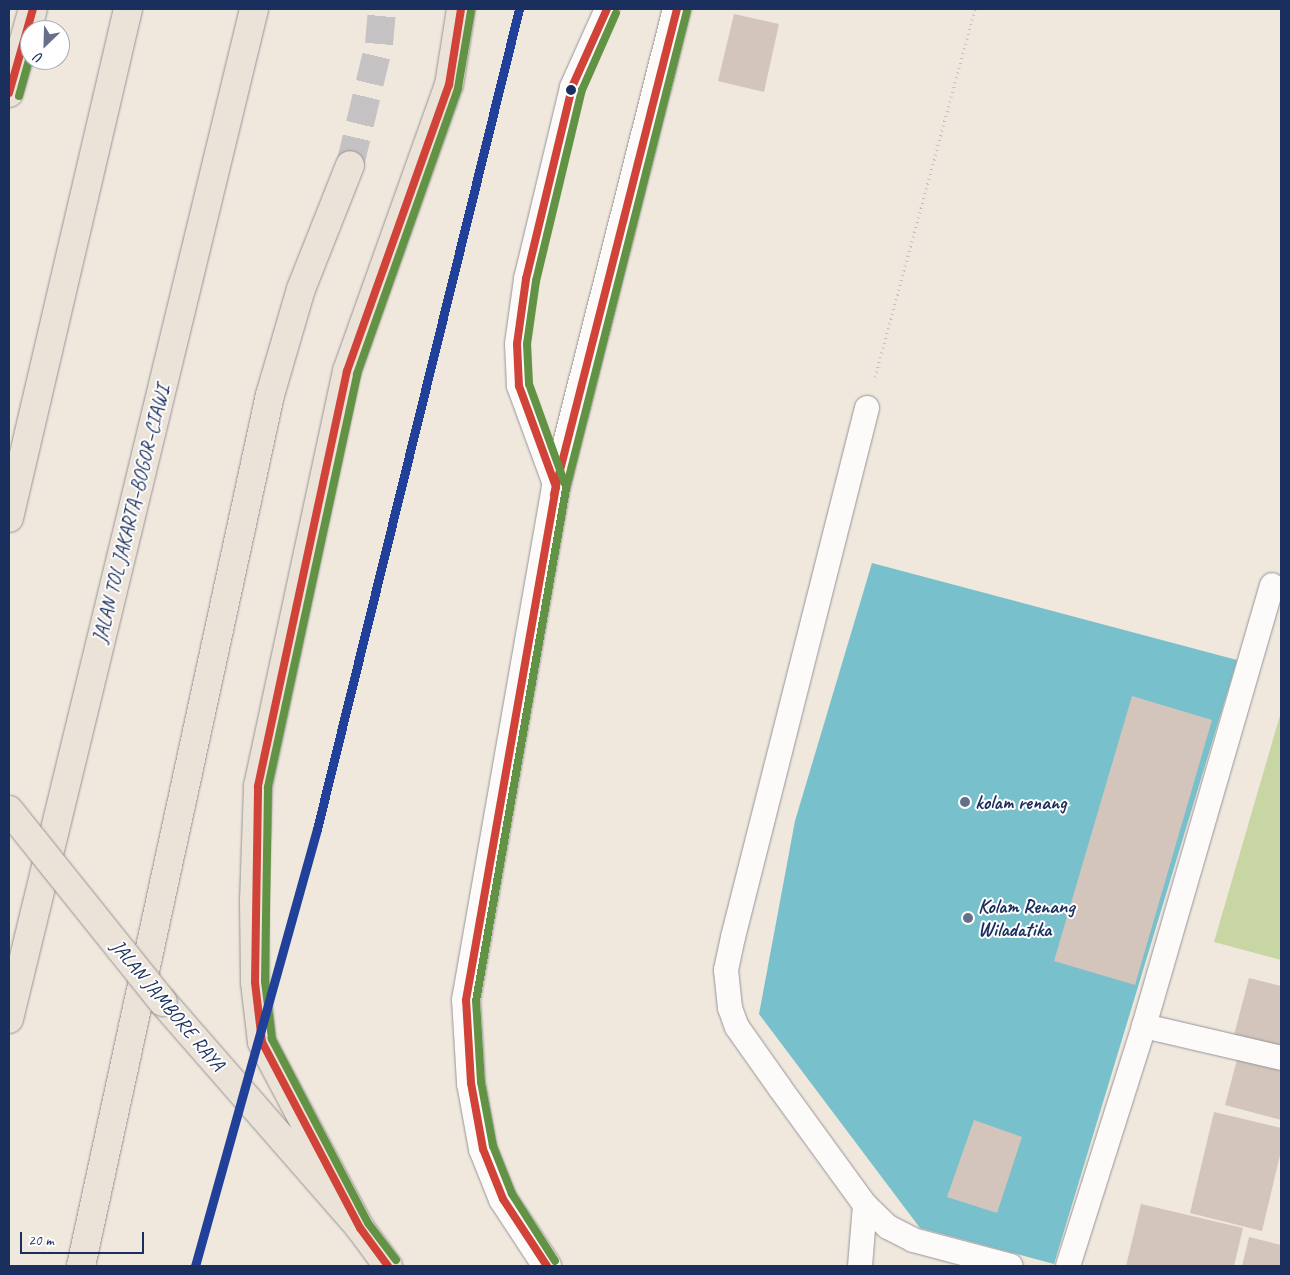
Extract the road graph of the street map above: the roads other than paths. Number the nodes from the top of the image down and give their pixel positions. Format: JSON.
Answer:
{"nodes":[{"id":1,"x":33,"y":9,"type":"edge"},
{"id":2,"x":128,"y":9,"type":"edge"},
{"id":3,"x":254,"y":9,"type":"edge"},
{"id":4,"x":461,"y":9,"type":"edge"},
{"id":5,"x":607,"y":9,"type":"edge"},
{"id":6,"x":677,"y":9,"type":"edge"},
{"id":7,"x":9,"y":93,"type":"edge"},
{"id":8,"x":350,"y":165,"type":"tunnel mouth"},
{"id":9,"x":866,"y":408,"type":"road end"},
{"id":10,"x":556,"y":487,"type":"junction"},
{"id":11,"x":9,"y":518,"type":"edge"},
{"id":12,"x":1272,"y":585,"type":"dead end"},
{"id":13,"x":9,"y":810,"type":"edge"},
{"id":14,"x":9,"y":1019,"type":"edge"},
{"id":15,"x":1144,"y":1026,"type":"junction"},
{"id":16,"x":1281,"y":1058,"type":"edge"},
{"id":17,"x":865,"y":1205,"type":"junction"},
{"id":18,"x":360,"y":1228,"type":"junction"},
{"id":19,"x":81,"y":1266,"type":"edge"},
{"id":20,"x":388,"y":1266,"type":"edge"},
{"id":21,"x":547,"y":1266,"type":"edge"},
{"id":22,"x":860,"y":1266,"type":"edge"},
{"id":23,"x":1011,"y":1266,"type":"edge"},
{"id":24,"x":1068,"y":1266,"type":"edge"}],
"edges":[{"from":1,"to":7,"type":"highway"},
{"from":2,"to":11,"type":"highway"},
{"from":3,"to":14,"type":"highway","name":"JALAN TOL JAKARTA–BOGOR–CIAWI"},
{"from":4,"to":18,"type":"highway"},
{"from":5,"to":10,"type":"lane"},
{"from":6,"to":10,"type":"street"},
{"from":8,"to":19,"type":"highway"},
{"from":9,"to":17,"type":"lane"},
{"from":10,"to":21,"type":"street"},
{"from":12,"to":15,"type":"lane"},
{"from":13,"to":18,"type":"highway","name":"JALAN JAMBORE RAYA","bridge":true},
{"from":15,"to":16,"type":"lane"},
{"from":15,"to":24,"type":"lane"},
{"from":17,"to":22,"type":"lane"},
{"from":17,"to":23,"type":"lane"},
{"from":18,"to":20,"type":"highway","name":"JALAN JAMBORE RAYA"}]}
